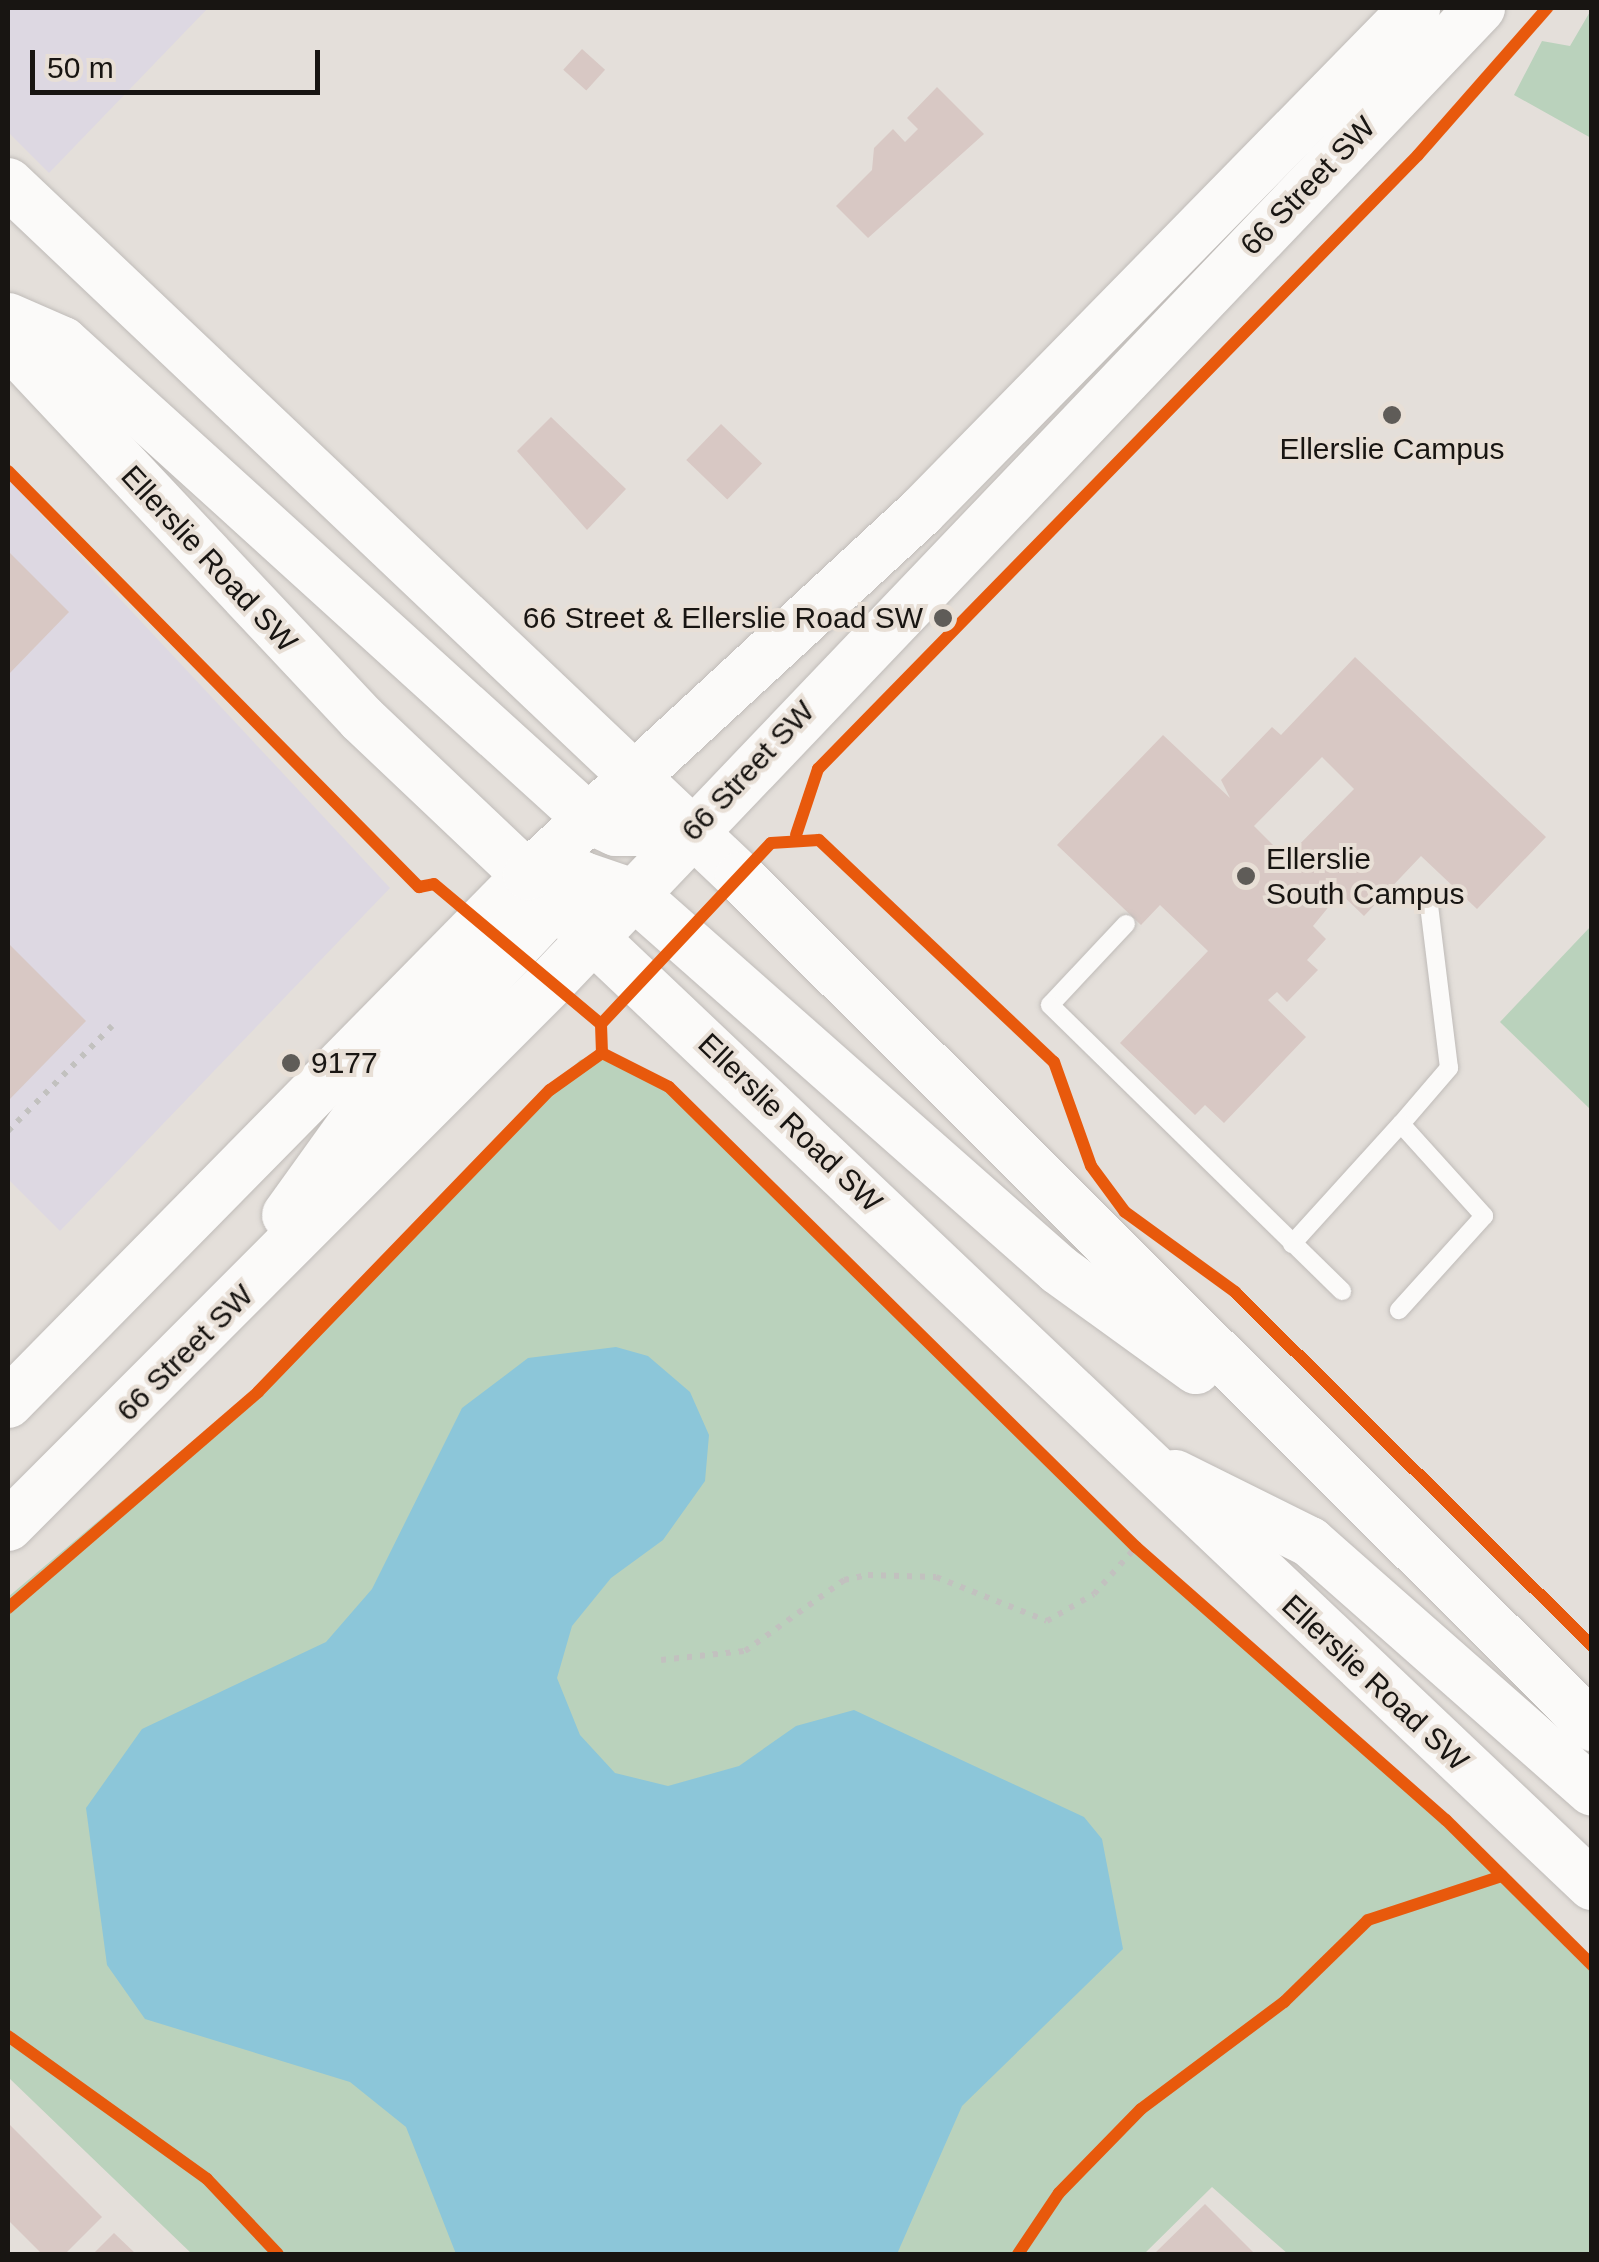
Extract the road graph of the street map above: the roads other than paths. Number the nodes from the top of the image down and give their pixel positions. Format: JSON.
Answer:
{"nodes":[{"id":1,"x":1415,"y":8,"type":"edge"},
{"id":2,"x":1480,"y":8,"type":"edge"},
{"id":3,"x":8,"y":183,"type":"edge"},
{"id":4,"x":8,"y":318,"type":"edge"},
{"id":5,"x":8,"y":342,"type":"edge"},
{"id":6,"x":637,"y":815,"type":"junction"},
{"id":7,"x":581,"y":886,"type":"junction"},
{"id":8,"x":1428,"y":905,"type":"dead end"},
{"id":9,"x":1126,"y":924,"type":"dead end"},
{"id":10,"x":594,"y":936,"type":"junction"},
{"id":11,"x":1401,"y":1124,"type":"junction"},
{"id":12,"x":1292,"y":1244,"type":"junction"},
{"id":13,"x":1342,"y":1291,"type":"dead end"},
{"id":14,"x":1399,"y":1310,"type":"dead end"},
{"id":15,"x":188,"y":1352,"type":"junction"},
{"id":16,"x":8,"y":1403,"type":"edge"},
{"id":17,"x":1126,"y":1451,"type":"junction"},
{"id":18,"x":1321,"y":1459,"type":"junction"},
{"id":19,"x":8,"y":1526,"type":"edge"},
{"id":20,"x":1592,"y":1726,"type":"edge"},
{"id":21,"x":1592,"y":1791,"type":"edge"},
{"id":22,"x":1592,"y":1886,"type":"edge"}],
"edges":[{"from":1,"to":6,"type":"main road","name":"66 Street SW"},
{"from":2,"to":6,"type":"main road","name":"66 Street SW"},
{"from":3,"to":6,"type":"main road"},
{"from":4,"to":6,"type":"main road"},
{"from":5,"to":7,"type":"main road","name":"Ellerslie Road SW"},
{"from":6,"to":7,"type":"main road","name":"66 Street SW"},
{"from":6,"to":7,"type":"main road","name":"66 Street SW"},
{"from":6,"to":18,"type":"main road"},
{"from":7,"to":10,"type":"main road","name":"66 Street SW"},
{"from":7,"to":15,"type":"main road"},
{"from":7,"to":16,"type":"main road","name":"66 Street SW"},
{"from":7,"to":18,"type":"main road","name":"Ellerslie Road SW"},
{"from":8,"to":11,"type":"lane"},
{"from":9,"to":12,"type":"lane"},
{"from":10,"to":15,"type":"main road","name":"66 Street SW"},
{"from":10,"to":17,"type":"main road","name":"Ellerslie Road SW"},
{"from":11,"to":12,"type":"lane"},
{"from":11,"to":14,"type":"lane"},
{"from":12,"to":13,"type":"lane"},
{"from":15,"to":19,"type":"main road","name":"66 Street SW"},
{"from":17,"to":21,"type":"main road"},
{"from":17,"to":22,"type":"main road","name":"Ellerslie Road SW"},
{"from":18,"to":20,"type":"main road"}]}
